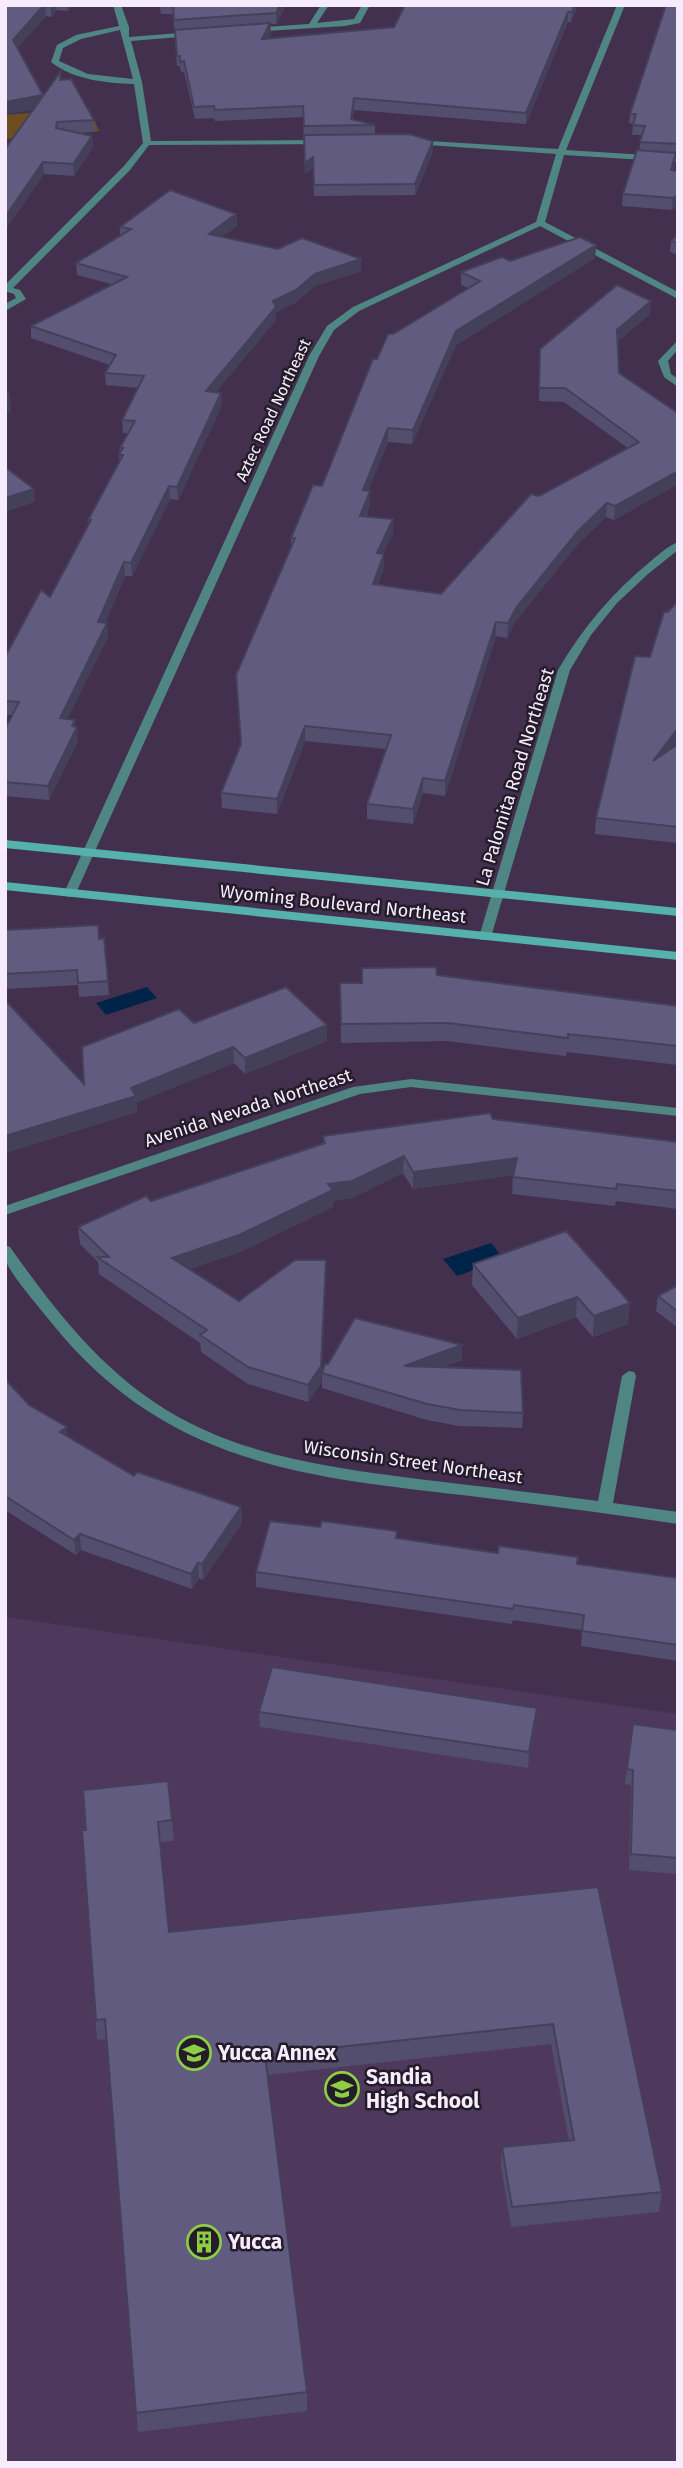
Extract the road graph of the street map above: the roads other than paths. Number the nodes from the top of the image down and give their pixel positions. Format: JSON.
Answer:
{"nodes":[{"id":1,"x":117,"y":5,"type":"edge"},
{"id":2,"x":325,"y":5,"type":"edge"},
{"id":3,"x":366,"y":5,"type":"edge"},
{"id":4,"x":621,"y":5,"type":"edge"},
{"id":5,"x":312,"y":26,"type":"junction"},
{"id":6,"x":125,"y":27,"type":"junction"},
{"id":7,"x":235,"y":31,"type":"edge"},
{"id":8,"x":196,"y":34,"type":"edge"},
{"id":9,"x":127,"y":39,"type":"junction"},
{"id":10,"x":138,"y":82,"type":"junction"},
{"id":11,"x":332,"y":142,"type":"edge"},
{"id":12,"x":402,"y":142,"type":"edge"},
{"id":13,"x":147,"y":143,"type":"junction"},
{"id":14,"x":561,"y":152,"type":"junction"},
{"id":15,"x":678,"y":160,"type":"edge"},
{"id":16,"x":540,"y":223,"type":"junction"},
{"id":17,"x":6,"y":288,"type":"edge"},
{"id":18,"x":678,"y":296,"type":"edge"},
{"id":19,"x":5,"y":308,"type":"edge"},
{"id":20,"x":678,"y":343,"type":"edge"},
{"id":21,"x":678,"y":384,"type":"edge"},
{"id":22,"x":678,"y":545,"type":"edge"},
{"id":23,"x":5,"y":844,"type":"edge"},
{"id":24,"x":90,"y":853,"type":"junction"},
{"id":25,"x":5,"y":886,"type":"edge"},
{"id":26,"x":70,"y":893,"type":"junction"},
{"id":27,"x":498,"y":893,"type":"junction"},
{"id":28,"x":678,"y":912,"type":"edge"},
{"id":29,"x":485,"y":937,"type":"junction"},
{"id":30,"x":678,"y":956,"type":"edge"},
{"id":31,"x":678,"y":1112,"type":"edge"},
{"id":32,"x":5,"y":1211,"type":"edge"},
{"id":33,"x":5,"y":1250,"type":"edge"},
{"id":34,"x":629,"y":1376,"type":"dead end"},
{"id":35,"x":604,"y":1508,"type":"junction"},
{"id":36,"x":678,"y":1518,"type":"edge"}],
"edges":[{"from":1,"to":6,"type":"street"},
{"from":2,"to":5,"type":"street"},
{"from":3,"to":5,"type":"street"},
{"from":4,"to":14,"type":"street"},
{"from":5,"to":7,"type":"street"},
{"from":6,"to":9,"type":"street"},
{"from":6,"to":10,"type":"street"},
{"from":8,"to":9,"type":"street"},
{"from":9,"to":10,"type":"street"},
{"from":10,"to":13,"type":"street"},
{"from":11,"to":13,"type":"street"},
{"from":12,"to":14,"type":"street"},
{"from":13,"to":17,"type":"street"},
{"from":14,"to":15,"type":"street"},
{"from":14,"to":16,"type":"street"},
{"from":16,"to":18,"type":"street"},
{"from":16,"to":24,"type":"street","name":"Aztec Road Northeast"},
{"from":17,"to":19,"type":"street"},
{"from":20,"to":21,"type":"street"},
{"from":22,"to":27,"type":"street","name":"La Palomita Road Northeast"},
{"from":23,"to":24,"type":"main road","name":"Wyoming Boulevard Northeast"},
{"from":24,"to":26,"type":"street","name":"Aztec Road Northeast"},
{"from":24,"to":27,"type":"main road","name":"Wyoming Boulevard Northeast"},
{"from":25,"to":26,"type":"main road","name":"Wyoming Boulevard Northeast"},
{"from":26,"to":29,"type":"main road","name":"Wyoming Boulevard Northeast"},
{"from":27,"to":28,"type":"main road","name":"Wyoming Boulevard Northeast"},
{"from":27,"to":29,"type":"street","name":"La Palomita Road Northeast"},
{"from":29,"to":30,"type":"main road","name":"Wyoming Boulevard Northeast"},
{"from":31,"to":32,"type":"street","name":"Avenida Nevada Northeast"},
{"from":33,"to":35,"type":"street","name":"Wisconsin Street Northeast"},
{"from":34,"to":35,"type":"street"},
{"from":35,"to":36,"type":"street","name":"Wisconsin Street Northeast"}]}
